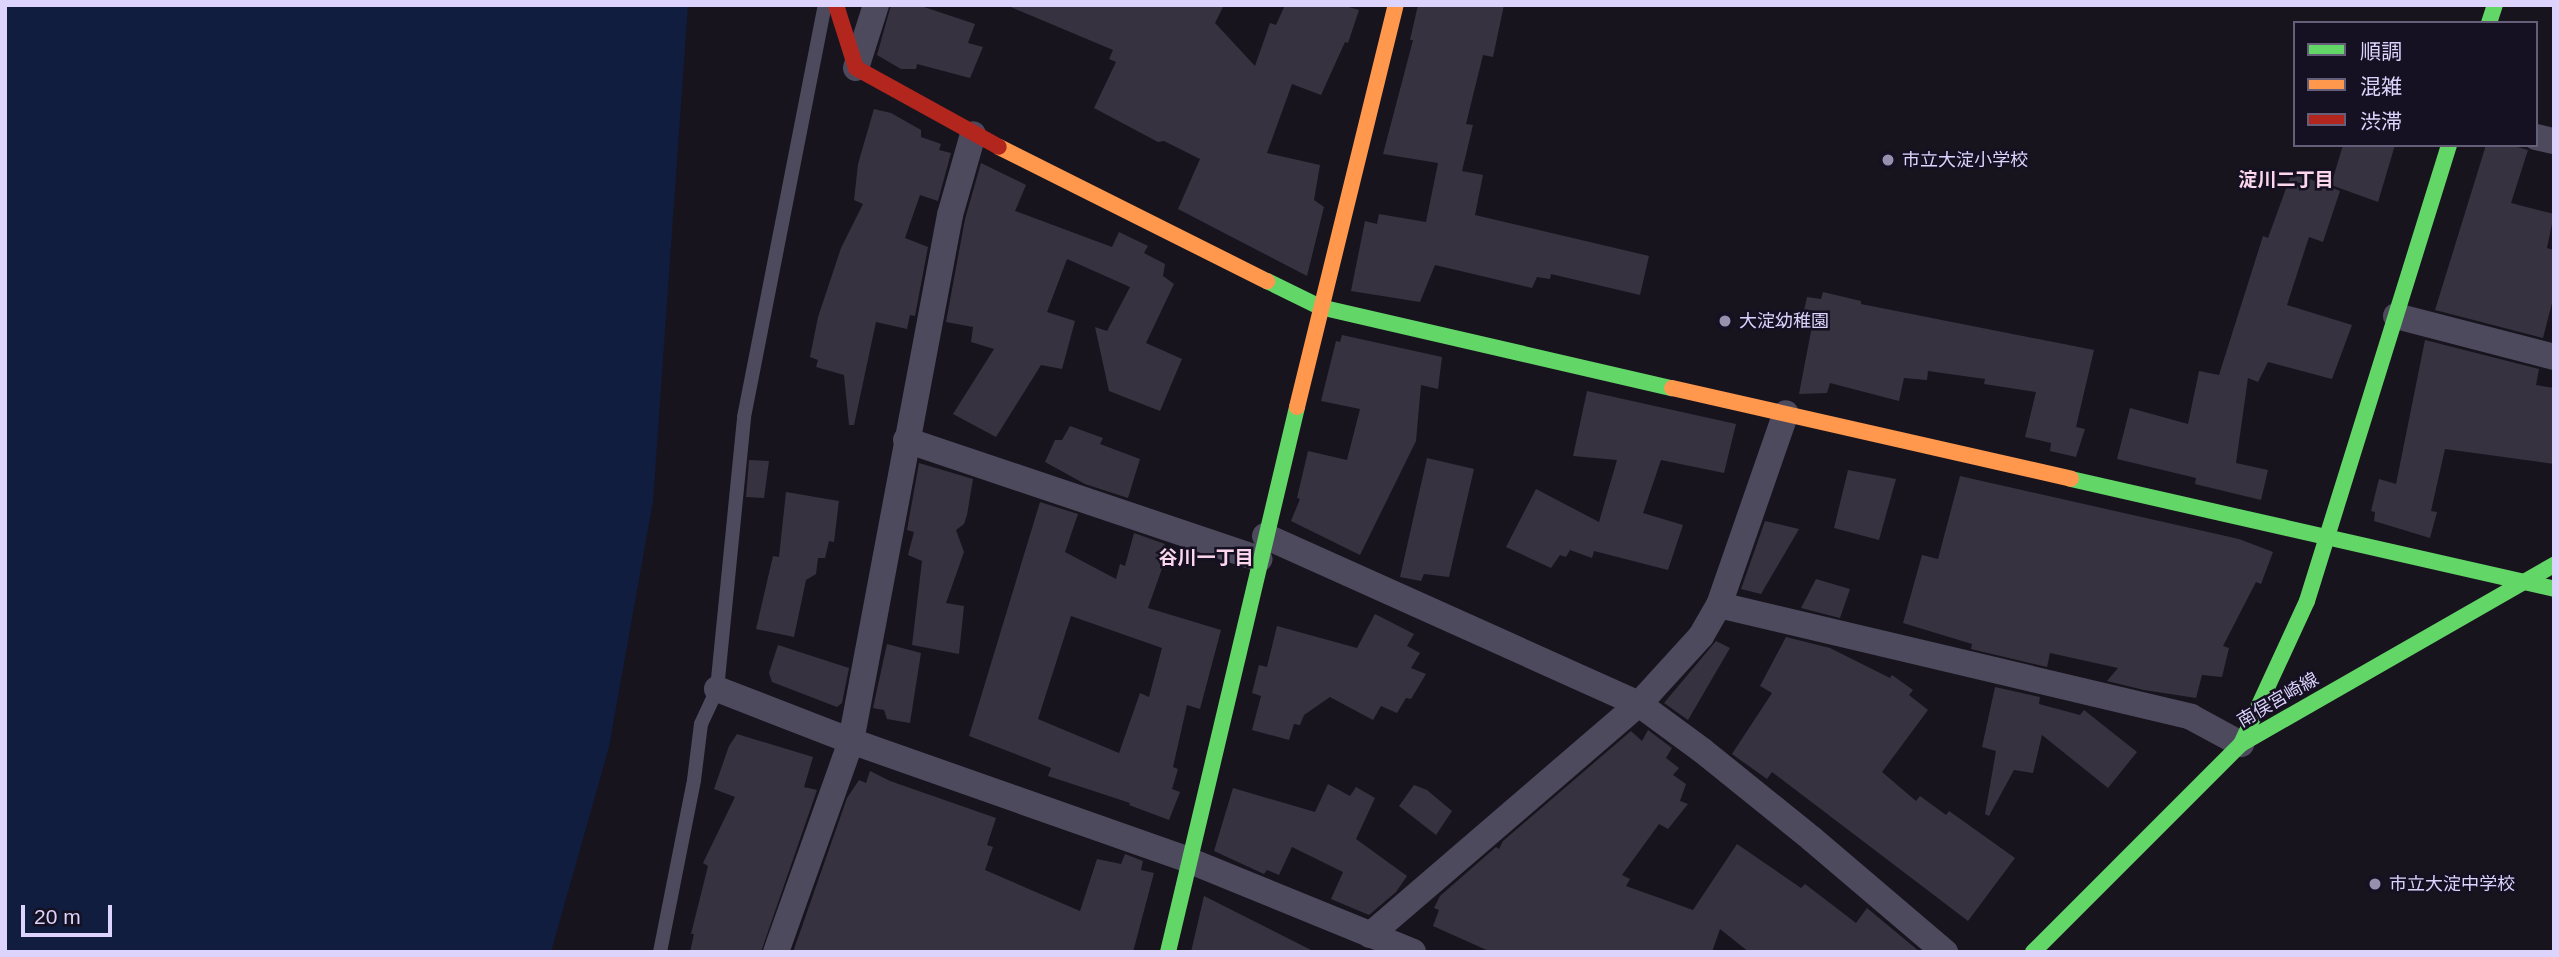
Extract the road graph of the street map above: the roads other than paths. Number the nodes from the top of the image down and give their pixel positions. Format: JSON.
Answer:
{"nodes":[{"id":1,"x":825,"y":5,"type":"edge"},
{"id":2,"x":836,"y":5,"type":"edge"},
{"id":3,"x":876,"y":5,"type":"edge"},
{"id":4,"x":1391,"y":7,"type":"edge"},
{"id":5,"x":856,"y":68,"type":"junction"},
{"id":6,"x":973,"y":134,"type":"junction"},
{"id":7,"x":2448,"y":147,"type":"edge"},
{"id":8,"x":1320,"y":307,"type":"junction"},
{"id":9,"x":2396,"y":316,"type":"junction"},
{"id":10,"x":2554,"y":357,"type":"edge"},
{"id":11,"x":1786,"y":413,"type":"junction"},
{"id":12,"x":906,"y":440,"type":"junction"},
{"id":13,"x":2328,"y":537,"type":"junction"},
{"id":14,"x":1262,"y":547,"type":"junction"},
{"id":15,"x":2554,"y":565,"type":"edge"},
{"id":16,"x":2525,"y":582,"type":"junction"},
{"id":17,"x":2554,"y":589,"type":"edge"},
{"id":18,"x":1719,"y":605,"type":"junction"},
{"id":19,"x":717,"y":689,"type":"junction"},
{"id":20,"x":1639,"y":704,"type":"junction"},
{"id":21,"x":851,"y":741,"type":"junction"},
{"id":22,"x":2241,"y":744,"type":"junction"},
{"id":23,"x":1188,"y":860,"type":"junction"},
{"id":24,"x":1370,"y":935,"type":"junction"},
{"id":25,"x":660,"y":952,"type":"edge"},
{"id":26,"x":776,"y":952,"type":"edge"},
{"id":27,"x":1168,"y":952,"type":"edge"},
{"id":28,"x":1413,"y":952,"type":"edge"},
{"id":29,"x":1945,"y":952,"type":"edge"},
{"id":30,"x":2033,"y":952,"type":"edge"}],
"edges":[{"from":1,"to":19,"type":"lane"},
{"from":2,"to":5,"type":"street"},
{"from":3,"to":5,"type":"street"},
{"from":4,"to":8,"type":"street"},
{"from":5,"to":6,"type":"street"},
{"from":6,"to":8,"type":"street"},
{"from":6,"to":12,"type":"street"},
{"from":7,"to":9,"type":"street"},
{"from":8,"to":11,"type":"street"},
{"from":8,"to":14,"type":"street"},
{"from":9,"to":10,"type":"street"},
{"from":9,"to":13,"type":"street"},
{"from":11,"to":13,"type":"street"},
{"from":11,"to":18,"type":"street"},
{"from":12,"to":14,"type":"street"},
{"from":12,"to":21,"type":"street"},
{"from":13,"to":16,"type":"street"},
{"from":13,"to":22,"type":"street"},
{"from":14,"to":20,"type":"street"},
{"from":14,"to":23,"type":"street"},
{"from":15,"to":16,"type":"street","name":"南俣宮崎線"},
{"from":16,"to":17,"type":"street"},
{"from":16,"to":22,"type":"street","name":"南俣宮崎線"},
{"from":18,"to":20,"type":"street"},
{"from":18,"to":22,"type":"street"},
{"from":19,"to":21,"type":"street"},
{"from":19,"to":25,"type":"lane"},
{"from":20,"to":24,"type":"street"},
{"from":20,"to":29,"type":"street"},
{"from":21,"to":23,"type":"street"},
{"from":21,"to":26,"type":"street"},
{"from":22,"to":30,"type":"street","name":"南俣宮崎線"},
{"from":23,"to":24,"type":"street"},
{"from":23,"to":27,"type":"street"},
{"from":24,"to":28,"type":"street"}]}
